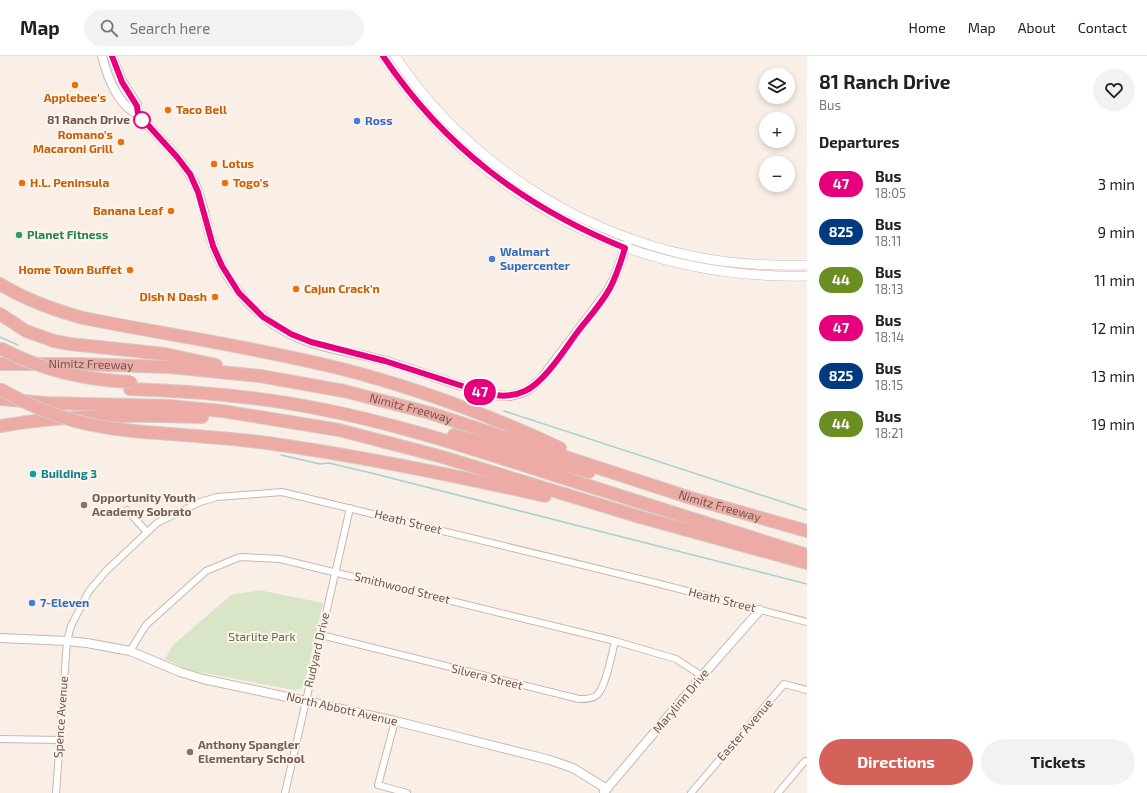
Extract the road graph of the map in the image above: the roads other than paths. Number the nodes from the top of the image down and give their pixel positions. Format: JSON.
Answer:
{"nodes":[{"id":1,"x":102,"y":56,"type":"edge"},
{"id":2,"x":112,"y":56,"type":"edge"},
{"id":3,"x":383,"y":56,"type":"edge"},
{"id":4,"x":395,"y":56,"type":"edge"},
{"id":5,"x":138,"y":114,"type":"junction"},
{"id":6,"x":629,"y":238,"type":"junction"},
{"id":7,"x":625,"y":248,"type":"junction"},
{"id":8,"x":807,"y":265,"type":"edge"},
{"id":9,"x":807,"y":276,"type":"edge"},
{"id":10,"x":0,"y":284,"type":"edge"},
{"id":11,"x":0,"y":314,"type":"edge"},
{"id":12,"x":0,"y":348,"type":"edge"},
{"id":13,"x":0,"y":356,"type":"edge"},
{"id":14,"x":0,"y":364,"type":"edge"},
{"id":15,"x":260,"y":376,"type":"junction"},
{"id":16,"x":131,"y":385,"type":"junction"},
{"id":17,"x":0,"y":389,"type":"edge"},
{"id":18,"x":0,"y":399,"type":"edge"},
{"id":19,"x":279,"y":419,"type":"junction"},
{"id":20,"x":0,"y":426,"type":"edge"},
{"id":21,"x":614,"y":472,"type":"junction"},
{"id":22,"x":350,"y":508,"type":"junction"},
{"id":23,"x":127,"y":510,"type":"dead end"},
{"id":24,"x":640,"y":517,"type":"junction"},
{"id":25,"x":147,"y":532,"type":"junction"},
{"id":26,"x":807,"y":532,"type":"edge"},
{"id":27,"x":807,"y":535,"type":"edge"},
{"id":28,"x":807,"y":555,"type":"edge"},
{"id":29,"x":807,"y":563,"type":"edge"},
{"id":30,"x":336,"y":571,"type":"junction"},
{"id":31,"x":760,"y":610,"type":"junction"},
{"id":32,"x":807,"y":622,"type":"edge"},
{"id":33,"x":321,"y":635,"type":"junction"},
{"id":34,"x":0,"y":638,"type":"edge"},
{"id":35,"x":615,"y":640,"type":"junction"},
{"id":36,"x":68,"y":641,"type":"junction"},
{"id":37,"x":130,"y":651,"type":"junction"},
{"id":38,"x":702,"y":676,"type":"junction"},
{"id":39,"x":807,"y":690,"type":"edge"},
{"id":40,"x":306,"y":701,"type":"junction"},
{"id":41,"x":395,"y":721,"type":"junction"},
{"id":42,"x":0,"y":739,"type":"edge"},
{"id":43,"x":59,"y":740,"type":"junction"},
{"id":44,"x":807,"y":761,"type":"edge"},
{"id":45,"x":607,"y":792,"type":"edge"},
{"id":46,"x":56,"y":793,"type":"edge"},
{"id":47,"x":285,"y":793,"type":"edge"},
{"id":48,"x":407,"y":793,"type":"edge"},
{"id":49,"x":691,"y":793,"type":"edge"},
{"id":50,"x":778,"y":793,"type":"edge"}],
"edges":[{"from":1,"to":5,"type":"street"},
{"from":2,"to":5,"type":"street"},
{"from":3,"to":7,"type":"main road"},
{"from":4,"to":6,"type":"main road"},
{"from":5,"to":7,"type":"street"},
{"from":6,"to":7,"type":"street"},
{"from":6,"to":8,"type":"main road"},
{"from":7,"to":9,"type":"main road"},
{"from":10,"to":21,"type":"highway"},
{"from":11,"to":15,"type":"highway"},
{"from":12,"to":16,"type":"highway","bridge":true},
{"from":13,"to":16,"type":"highway"},
{"from":14,"to":15,"type":"highway","name":"Nimitz Freeway"},
{"from":15,"to":21,"type":"highway","name":"Nimitz Freeway"},
{"from":16,"to":27,"type":"highway"},
{"from":16,"to":28,"type":"highway"},
{"from":17,"to":24,"type":"highway","bridge":true},
{"from":18,"to":19,"type":"highway"},
{"from":19,"to":20,"type":"highway"},
{"from":19,"to":24,"type":"highway"},
{"from":21,"to":26,"type":"highway","name":"Nimitz Freeway"},
{"from":22,"to":25,"type":"street","name":"Heath Street"},
{"from":22,"to":30,"type":"street","name":"Rudyard Drive"},
{"from":22,"to":31,"type":"street","name":"Heath Street"},
{"from":23,"to":25,"type":"street"},
{"from":24,"to":29,"type":"highway"},
{"from":25,"to":36,"type":"street","name":"Heath Street"},
{"from":30,"to":33,"type":"street","name":"Rudyard Drive"},
{"from":30,"to":35,"type":"street","name":"Smithwood Street"},
{"from":30,"to":37,"type":"street","name":"Smithwood Street"},
{"from":31,"to":32,"type":"street","name":"Heath Street"},
{"from":31,"to":38,"type":"street","name":"Marylinn Drive"},
{"from":33,"to":35,"type":"street","name":"Silvera Street"},
{"from":33,"to":40,"type":"street","name":"Rudyard Drive"},
{"from":34,"to":36,"type":"street","name":"North Abbott Avenue"},
{"from":35,"to":38,"type":"street","name":"Smithwood Street"},
{"from":36,"to":37,"type":"street","name":"North Abbott Avenue"},
{"from":36,"to":43,"type":"street","name":"Spence Avenue"},
{"from":37,"to":40,"type":"street","name":"North Abbott Avenue"},
{"from":38,"to":45,"type":"street","name":"Marylinn Drive"},
{"from":39,"to":49,"type":"street","name":"Easter Avenue"},
{"from":40,"to":41,"type":"street","name":"North Abbott Avenue"},
{"from":40,"to":47,"type":"street","name":"Rudyard Drive"},
{"from":41,"to":45,"type":"street","name":"North Abbott Avenue"},
{"from":41,"to":48,"type":"street"},
{"from":42,"to":43,"type":"street"},
{"from":43,"to":46,"type":"street","name":"Spence Avenue"},
{"from":44,"to":50,"type":"street"}]}
